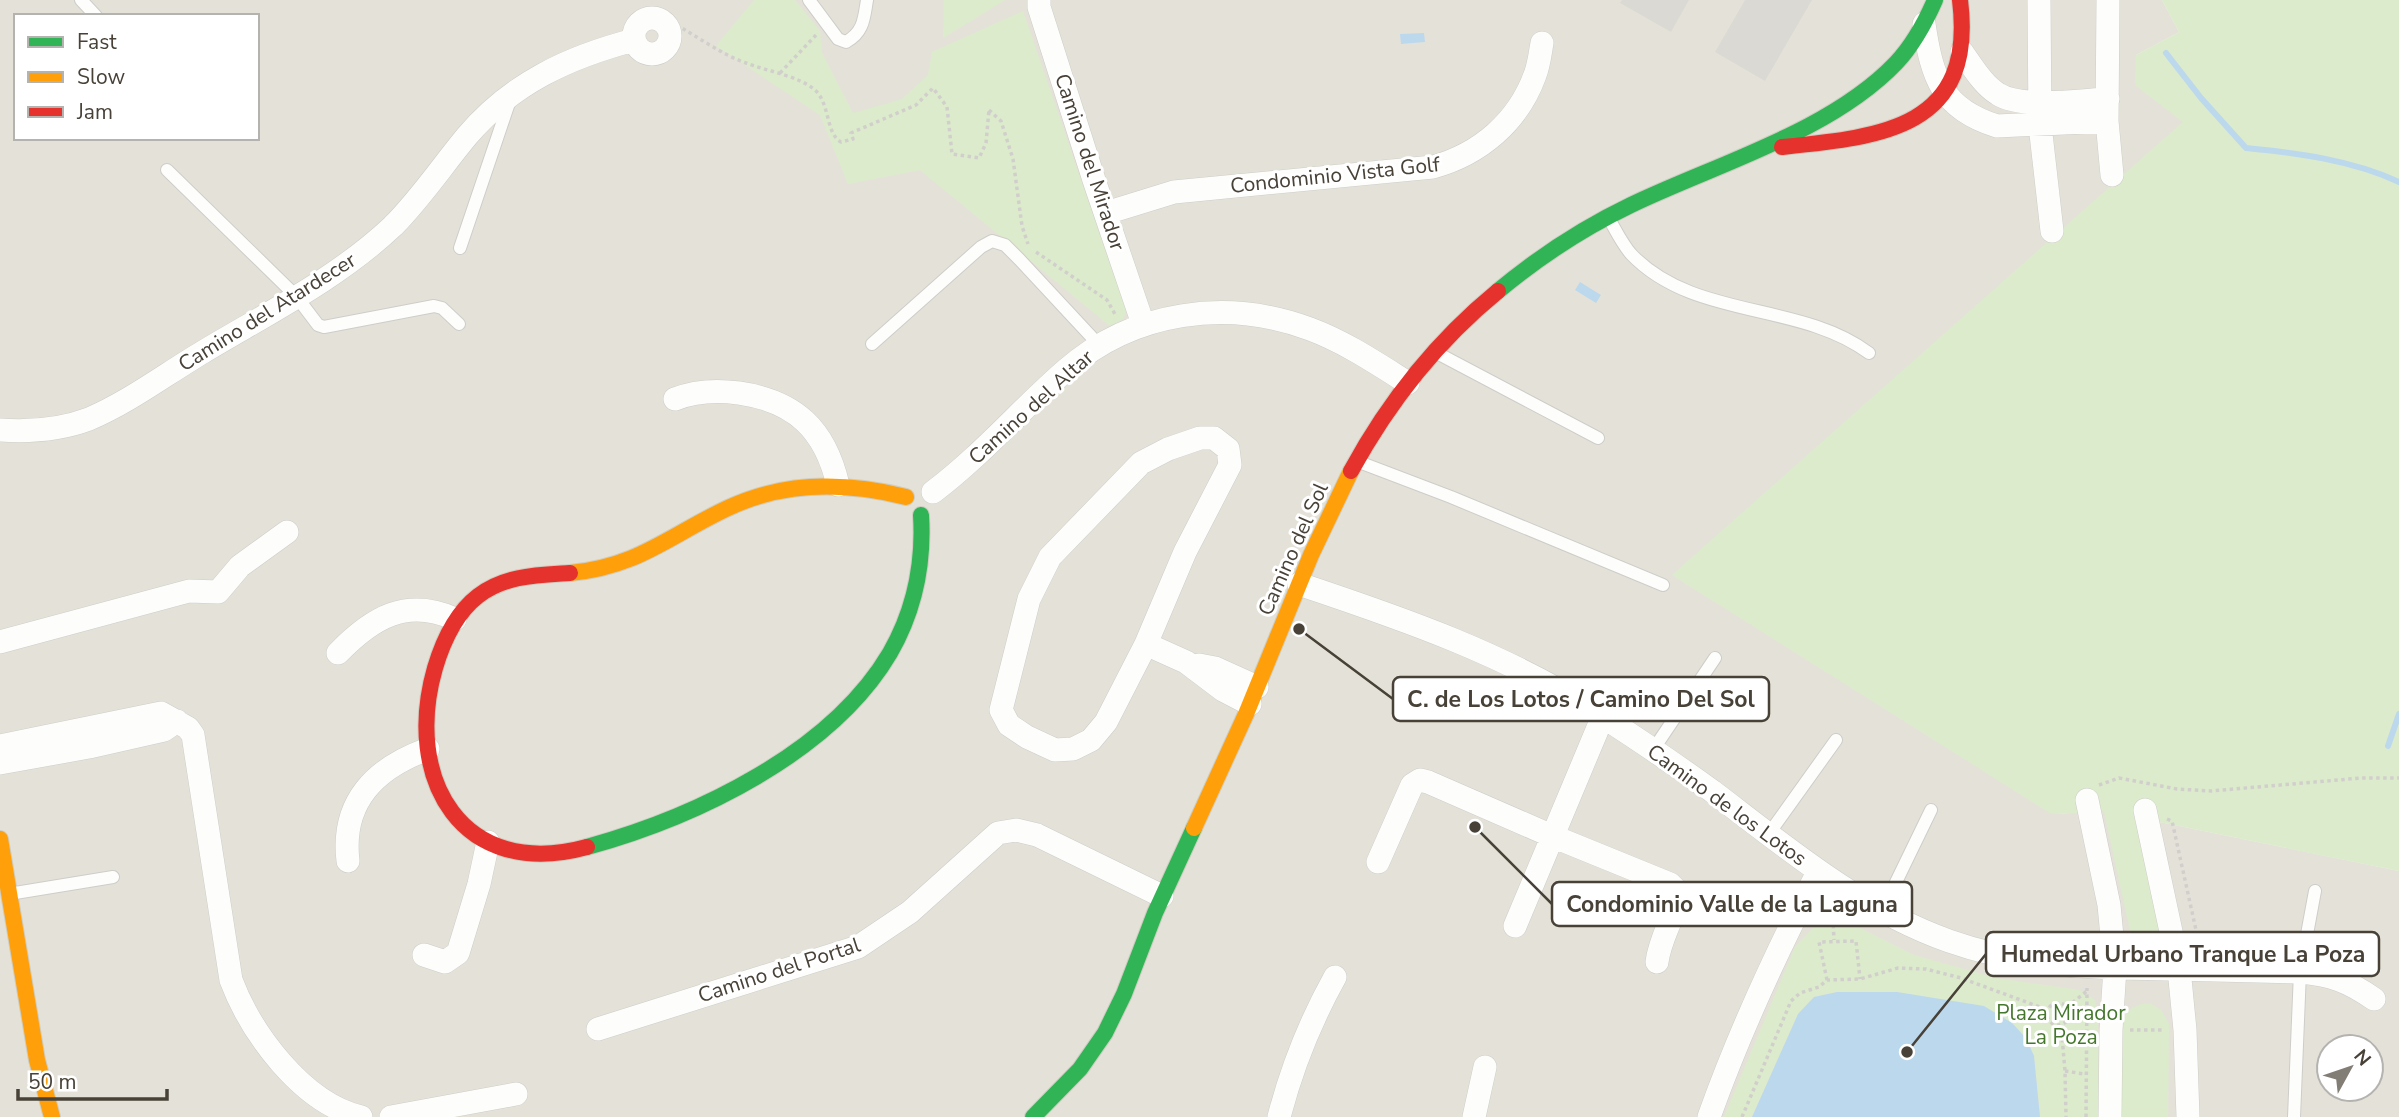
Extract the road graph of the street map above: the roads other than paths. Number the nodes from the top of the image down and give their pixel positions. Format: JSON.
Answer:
{"nodes":[{"id":1,"x":80,"y":0,"type":"edge"},
{"id":2,"x":809,"y":0,"type":"edge"},
{"id":3,"x":867,"y":0,"type":"edge"},
{"id":4,"x":1039,"y":0,"type":"edge"},
{"id":5,"x":1935,"y":0,"type":"edge"},
{"id":6,"x":1960,"y":0,"type":"edge"},
{"id":7,"x":2039,"y":0,"type":"edge"},
{"id":8,"x":2108,"y":0,"type":"edge"},
{"id":9,"x":94,"y":14,"type":"edge"},
{"id":10,"x":1924,"y":24,"type":"junction"},
{"id":11,"x":670,"y":31,"type":"road end"},
{"id":12,"x":1542,"y":43,"type":"dead end"},
{"id":13,"x":1962,"y":52,"type":"junction"},
{"id":14,"x":513,"y":93,"type":"junction"},
{"id":15,"x":1944,"y":93,"type":"junction"},
{"id":16,"x":2039,"y":102,"type":"junction"},
{"id":17,"x":2108,"y":110,"type":"junction"},
{"id":18,"x":2040,"y":125,"type":"junction"},
{"id":19,"x":1762,"y":149,"type":"junction"},
{"id":20,"x":167,"y":170,"type":"dead end"},
{"id":21,"x":2112,"y":175,"type":"dead end"},
{"id":22,"x":1106,"y":213,"type":"junction"},
{"id":23,"x":1608,"y":217,"type":"junction"},
{"id":24,"x":2052,"y":231,"type":"dead end"},
{"id":25,"x":460,"y":248,"type":"dead end"},
{"id":26,"x":296,"y":296,"type":"junction"},
{"id":27,"x":459,"y":324,"type":"dead end"},
{"id":28,"x":1137,"y":326,"type":"junction"},
{"id":29,"x":872,"y":344,"type":"dead end"},
{"id":30,"x":1098,"y":345,"type":"junction"},
{"id":31,"x":1434,"y":351,"type":"junction"},
{"id":32,"x":1869,"y":353,"type":"dead end"},
{"id":33,"x":1408,"y":383,"type":"junction"},
{"id":34,"x":675,"y":399,"type":"dead end"},
{"id":35,"x":0,"y":430,"type":"edge"},
{"id":36,"x":1598,"y":438,"type":"dead end"},
{"id":37,"x":1356,"y":461,"type":"junction"},
{"id":38,"x":838,"y":485,"type":"junction"},
{"id":39,"x":933,"y":492,"type":"junction"},
{"id":40,"x":906,"y":497,"type":"junction"},
{"id":41,"x":921,"y":515,"type":"junction"},
{"id":42,"x":287,"y":532,"type":"dead end"},
{"id":43,"x":1299,"y":584,"type":"junction"},
{"id":44,"x":1663,"y":585,"type":"dead end"},
{"id":45,"x":455,"y":619,"type":"junction"},
{"id":46,"x":0,"y":642,"type":"edge"},
{"id":47,"x":1146,"y":644,"type":"junction"},
{"id":48,"x":338,"y":653,"type":"dead end"},
{"id":49,"x":1715,"y":658,"type":"dead end"},
{"id":50,"x":1254,"y":695,"type":"junction"},
{"id":51,"x":1602,"y":716,"type":"junction"},
{"id":52,"x":116,"y":732,"type":"junction"},
{"id":53,"x":1836,"y":740,"type":"dead end"},
{"id":54,"x":0,"y":746,"type":"edge"},
{"id":55,"x":428,"y":749,"type":"junction"},
{"id":56,"x":1653,"y":750,"type":"junction"},
{"id":57,"x":0,"y":763,"type":"edge"},
{"id":58,"x":2087,"y":800,"type":"road end"},
{"id":59,"x":1931,"y":810,"type":"dead end"},
{"id":60,"x":2145,"y":810,"type":"dead end"},
{"id":61,"x":1768,"y":835,"type":"junction"},
{"id":62,"x":1552,"y":836,"type":"junction"},
{"id":63,"x":0,"y":839,"type":"edge"},
{"id":64,"x":488,"y":842,"type":"junction"},
{"id":65,"x":348,"y":861,"type":"dead end"},
{"id":66,"x":1378,"y":862,"type":"dead end"},
{"id":67,"x":1818,"y":872,"type":"junction"},
{"id":68,"x":113,"y":877,"type":"dead end"},
{"id":69,"x":2315,"y":891,"type":"dead end"},
{"id":70,"x":9,"y":894,"type":"junction"},
{"id":71,"x":1162,"y":897,"type":"junction"},
{"id":72,"x":1882,"y":911,"type":"junction"},
{"id":73,"x":1515,"y":926,"type":"dead end"},
{"id":74,"x":424,"y":955,"type":"dead end"},
{"id":75,"x":1657,"y":962,"type":"dead end"},
{"id":76,"x":2115,"y":968,"type":"junction"},
{"id":77,"x":2179,"y":969,"type":"junction"},
{"id":78,"x":2300,"y":972,"type":"junction"},
{"id":79,"x":1335,"y":977,"type":"dead end"},
{"id":80,"x":2374,"y":999,"type":"dead end"},
{"id":81,"x":598,"y":1029,"type":"dead end"},
{"id":82,"x":1485,"y":1068,"type":"dead end"},
{"id":83,"x":516,"y":1094,"type":"dead end"},
{"id":84,"x":51,"y":1117,"type":"edge"},
{"id":85,"x":361,"y":1117,"type":"edge"},
{"id":86,"x":391,"y":1117,"type":"edge"},
{"id":87,"x":1033,"y":1117,"type":"edge"},
{"id":88,"x":1279,"y":1117,"type":"edge"},
{"id":89,"x":1474,"y":1117,"type":"edge"},
{"id":90,"x":1709,"y":1117,"type":"edge"},
{"id":91,"x":2110,"y":1117,"type":"edge"},
{"id":92,"x":2188,"y":1117,"type":"edge"},
{"id":93,"x":2294,"y":1117,"type":"edge"}],
"edges":[{"from":1,"to":9,"type":"lane"},
{"from":2,"to":3,"type":"lane"},
{"from":4,"to":22,"type":"street","name":"Camino del Mirador"},
{"from":5,"to":10,"type":"street","name":"Camino del Sol"},
{"from":6,"to":13,"type":"street","name":"Camino del Sol"},
{"from":7,"to":16,"type":"street"},
{"from":8,"to":17,"type":"street"},
{"from":10,"to":15,"type":"street"},
{"from":10,"to":19,"type":"street","name":"Camino del Sol"},
{"from":11,"to":14,"type":"street","name":"Camino del Atardecer"},
{"from":12,"to":22,"type":"street","name":"Condominio Vista Golf"},
{"from":13,"to":15,"type":"street","name":"Camino del Sol"},
{"from":13,"to":16,"type":"street"},
{"from":14,"to":25,"type":"lane"},
{"from":14,"to":26,"type":"street","name":"Camino del Atardecer"},
{"from":15,"to":18,"type":"street"},
{"from":15,"to":19,"type":"street","name":"Camino del Sol"},
{"from":16,"to":17,"type":"street"},
{"from":16,"to":18,"type":"street"},
{"from":17,"to":18,"type":"street"},
{"from":17,"to":21,"type":"street"},
{"from":18,"to":24,"type":"street"},
{"from":19,"to":23,"type":"street","name":"Camino del Sol"},
{"from":20,"to":26,"type":"lane"},
{"from":22,"to":28,"type":"street","name":"Camino del Mirador"},
{"from":23,"to":31,"type":"street","name":"Camino del Sol"},
{"from":23,"to":32,"type":"lane"},
{"from":26,"to":27,"type":"lane"},
{"from":26,"to":35,"type":"street","name":"Camino del Atardecer"},
{"from":28,"to":30,"type":"street","name":"Camino del Altar"},
{"from":28,"to":33,"type":"street","name":"Camino del Altar"},
{"from":29,"to":30,"type":"lane"},
{"from":30,"to":39,"type":"street","name":"Camino del Altar"},
{"from":31,"to":33,"type":"street","name":"Camino del Sol"},
{"from":31,"to":36,"type":"lane"},
{"from":33,"to":37,"type":"street","name":"Camino del Sol"},
{"from":34,"to":38,"type":"street"},
{"from":37,"to":43,"type":"street","name":"Camino del Sol"},
{"from":37,"to":44,"type":"lane"},
{"from":38,"to":40,"type":"street"},
{"from":38,"to":45,"type":"street"},
{"from":39,"to":40,"type":"street"},
{"from":39,"to":41,"type":"street"},
{"from":40,"to":41,"type":"street"},
{"from":41,"to":64,"type":"street"},
{"from":42,"to":46,"type":"street"},
{"from":43,"to":50,"type":"street","name":"Camino del Sol"},
{"from":43,"to":51,"type":"street","name":"Camino de los Lotos"},
{"from":45,"to":48,"type":"street"},
{"from":45,"to":55,"type":"street"},
{"from":47,"to":47,"type":"street"},
{"from":47,"to":50,"type":"street"},
{"from":49,"to":56,"type":"lane"},
{"from":50,"to":71,"type":"street","name":"Camino del Sol"},
{"from":51,"to":56,"type":"street","name":"Camino de los Lotos"},
{"from":51,"to":62,"type":"street"},
{"from":52,"to":54,"type":"street"},
{"from":52,"to":57,"type":"street"},
{"from":52,"to":85,"type":"street"},
{"from":53,"to":61,"type":"lane"},
{"from":55,"to":64,"type":"street"},
{"from":55,"to":65,"type":"street"},
{"from":56,"to":61,"type":"street","name":"Camino de los Lotos"},
{"from":58,"to":76,"type":"street"},
{"from":59,"to":72,"type":"lane"},
{"from":60,"to":77,"type":"street"},
{"from":61,"to":67,"type":"street","name":"Camino de los Lotos"},
{"from":62,"to":66,"type":"street"},
{"from":62,"to":73,"type":"street"},
{"from":62,"to":75,"type":"street"},
{"from":63,"to":70,"type":"street"},
{"from":64,"to":74,"type":"street"},
{"from":67,"to":72,"type":"street","name":"Camino de los Lotos"},
{"from":67,"to":90,"type":"street"},
{"from":68,"to":70,"type":"lane"},
{"from":69,"to":78,"type":"lane"},
{"from":70,"to":84,"type":"street"},
{"from":71,"to":81,"type":"street","name":"Camino del Portal"},
{"from":71,"to":87,"type":"street","name":"Camino del Sol"},
{"from":72,"to":76,"type":"street","name":"Camino de los Lotos"},
{"from":76,"to":77,"type":"street","name":"Camino de los Lotos"},
{"from":76,"to":91,"type":"street"},
{"from":77,"to":78,"type":"street","name":"Camino de los Lotos"},
{"from":77,"to":92,"type":"street"},
{"from":78,"to":80,"type":"street","name":"Camino de los Lotos"},
{"from":78,"to":93,"type":"lane"},
{"from":79,"to":88,"type":"street"},
{"from":82,"to":89,"type":"street"},
{"from":83,"to":86,"type":"street"}]}
